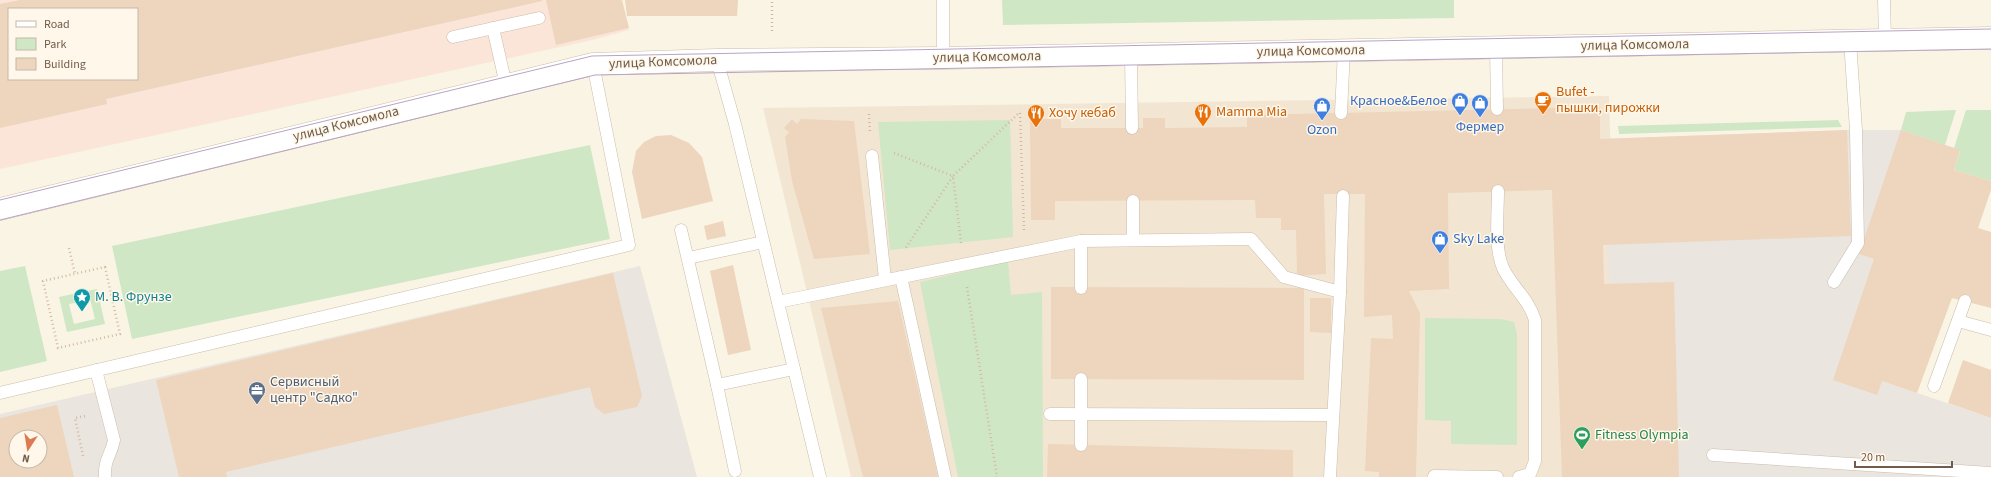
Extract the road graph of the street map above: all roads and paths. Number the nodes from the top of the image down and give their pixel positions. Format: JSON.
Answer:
{"nodes":[{"id":1,"x":772,"y":0,"type":"edge"},
{"id":2,"x":943,"y":0,"type":"edge"},
{"id":3,"x":1884,"y":0,"type":"edge"},
{"id":4,"x":539,"y":18,"type":"dead end"},
{"id":5,"x":492,"y":28,"type":"junction"},
{"id":6,"x":772,"y":34,"type":"dead end"},
{"id":7,"x":453,"y":37,"type":"dead end"},
{"id":8,"x":1991,"y":38,"type":"edge"},
{"id":9,"x":1885,"y":40,"type":"junction"},
{"id":10,"x":1850,"y":41,"type":"junction"},
{"id":11,"x":1496,"y":48,"type":"junction"},
{"id":12,"x":1344,"y":50,"type":"junction"},
{"id":13,"x":1131,"y":55,"type":"junction"},
{"id":14,"x":943,"y":58,"type":"junction"},
{"id":15,"x":717,"y":60,"type":"junction"},
{"id":16,"x":593,"y":64,"type":"junction"},
{"id":17,"x":506,"y":86,"type":"junction"},
{"id":18,"x":1497,"y":109,"type":"dead end"},
{"id":19,"x":1341,"y":112,"type":"dead end"},
{"id":20,"x":1132,"y":128,"type":"dead end"},
{"id":21,"x":892,"y":152,"type":"dead end"},
{"id":22,"x":872,"y":156,"type":"dead end"},
{"id":23,"x":953,"y":176,"type":"junction"},
{"id":24,"x":1498,"y":191,"type":"dead end"},
{"id":25,"x":1343,"y":196,"type":"dead end"},
{"id":26,"x":1133,"y":201,"type":"dead end"},
{"id":27,"x":0,"y":209,"type":"edge"},
{"id":28,"x":681,"y":230,"type":"dead end"},
{"id":29,"x":1134,"y":240,"type":"junction"},
{"id":30,"x":1081,"y":241,"type":"junction"},
{"id":31,"x":764,"y":242,"type":"junction"},
{"id":32,"x":69,"y":248,"type":"dead end"},
{"id":33,"x":1024,"y":252,"type":"junction"},
{"id":34,"x":688,"y":258,"type":"junction"},
{"id":35,"x":964,"y":264,"type":"junction"},
{"id":36,"x":75,"y":274,"type":"junction"},
{"id":37,"x":901,"y":277,"type":"junction"},
{"id":38,"x":885,"y":279,"type":"junction"},
{"id":39,"x":1834,"y":282,"type":"dead end"},
{"id":40,"x":1081,"y":288,"type":"dead end"},
{"id":41,"x":1340,"y":292,"type":"junction"},
{"id":42,"x":1965,"y":301,"type":"dead end"},
{"id":43,"x":778,"y":302,"type":"junction"},
{"id":44,"x":1958,"y":321,"type":"junction"},
{"id":45,"x":1991,"y":330,"type":"edge"},
{"id":46,"x":794,"y":369,"type":"junction"},
{"id":47,"x":96,"y":370,"type":"junction"},
{"id":48,"x":1081,"y":379,"type":"dead end"},
{"id":49,"x":718,"y":385,"type":"junction"},
{"id":50,"x":1934,"y":386,"type":"dead end"},
{"id":51,"x":0,"y":393,"type":"edge"},
{"id":52,"x":1050,"y":414,"type":"dead end"},
{"id":53,"x":1081,"y":414,"type":"junction"},
{"id":54,"x":1333,"y":415,"type":"junction"},
{"id":55,"x":1081,"y":445,"type":"dead end"},
{"id":56,"x":1713,"y":454,"type":"dead end"},
{"id":57,"x":735,"y":471,"type":"dead end"},
{"id":58,"x":1991,"y":473,"type":"edge"},
{"id":59,"x":1434,"y":476,"type":"dead end"},
{"id":60,"x":106,"y":477,"type":"edge"},
{"id":61,"x":820,"y":477,"type":"edge"},
{"id":62,"x":945,"y":477,"type":"edge"},
{"id":63,"x":997,"y":477,"type":"edge"},
{"id":64,"x":1330,"y":477,"type":"edge"},
{"id":65,"x":1497,"y":477,"type":"edge"},
{"id":66,"x":1519,"y":477,"type":"edge"}],
"edges":[{"from":1,"to":6,"type":"path"},
{"from":2,"to":14,"type":"lane"},
{"from":3,"to":9,"type":"lane"},
{"from":4,"to":5,"type":"lane"},
{"from":5,"to":7,"type":"lane"},
{"from":5,"to":17,"type":"lane"},
{"from":8,"to":9,"type":"main road","name":"улица Комсомола"},
{"from":9,"to":10,"type":"main road","name":"улица Комсомола"},
{"from":10,"to":11,"type":"main road","name":"улица Комсомола"},
{"from":10,"to":39,"type":"lane"},
{"from":11,"to":12,"type":"main road","name":"улица Комсомола"},
{"from":11,"to":18,"type":"lane"},
{"from":12,"to":13,"type":"main road","name":"улица Комсомола"},
{"from":12,"to":19,"type":"lane"},
{"from":13,"to":14,"type":"main road","name":"улица Комсомола"},
{"from":13,"to":20,"type":"lane"},
{"from":14,"to":15,"type":"main road","name":"улица Комсомола"},
{"from":15,"to":16,"type":"main road","name":"улица Комсомола"},
{"from":15,"to":31,"type":"lane"},
{"from":16,"to":17,"type":"main road","name":"улица Комсомола"},
{"from":16,"to":47,"type":"lane"},
{"from":17,"to":27,"type":"main road","name":"улица Комсомола"},
{"from":21,"to":23,"type":"path"},
{"from":22,"to":38,"type":"lane"},
{"from":23,"to":33,"type":"path"},
{"from":23,"to":35,"type":"path"},
{"from":23,"to":38,"type":"path"},
{"from":24,"to":66,"type":"lane"},
{"from":25,"to":41,"type":"lane"},
{"from":26,"to":29,"type":"lane"},
{"from":28,"to":34,"type":"lane"},
{"from":29,"to":30,"type":"lane"},
{"from":29,"to":41,"type":"lane"},
{"from":30,"to":33,"type":"lane"},
{"from":30,"to":40,"type":"lane"},
{"from":31,"to":34,"type":"lane"},
{"from":31,"to":43,"type":"lane"},
{"from":32,"to":36,"type":"path"},
{"from":33,"to":35,"type":"lane"},
{"from":34,"to":49,"type":"lane"},
{"from":35,"to":37,"type":"lane"},
{"from":35,"to":63,"type":"path"},
{"from":36,"to":36,"type":"path"},
{"from":37,"to":38,"type":"lane"},
{"from":37,"to":62,"type":"lane"},
{"from":38,"to":43,"type":"lane"},
{"from":41,"to":54,"type":"lane"},
{"from":42,"to":44,"type":"lane"},
{"from":43,"to":46,"type":"lane"},
{"from":44,"to":45,"type":"lane"},
{"from":44,"to":50,"type":"lane"},
{"from":46,"to":49,"type":"lane"},
{"from":46,"to":61,"type":"lane"},
{"from":47,"to":51,"type":"lane"},
{"from":47,"to":60,"type":"lane"},
{"from":48,"to":53,"type":"lane"},
{"from":49,"to":57,"type":"lane"},
{"from":52,"to":53,"type":"lane"},
{"from":53,"to":54,"type":"lane"},
{"from":53,"to":55,"type":"lane"},
{"from":54,"to":64,"type":"lane"},
{"from":56,"to":58,"type":"lane"},
{"from":59,"to":65,"type":"lane"}]}
